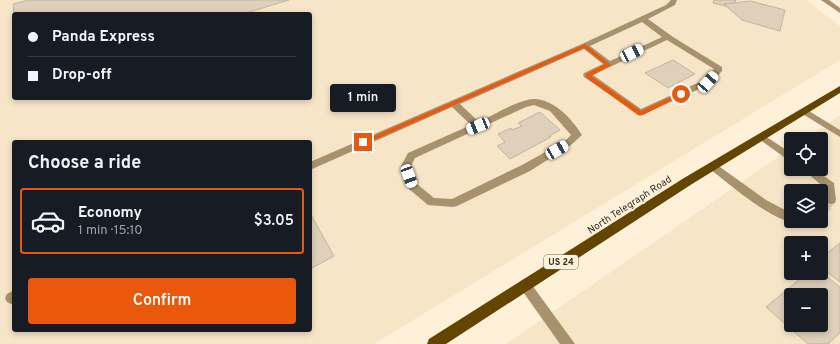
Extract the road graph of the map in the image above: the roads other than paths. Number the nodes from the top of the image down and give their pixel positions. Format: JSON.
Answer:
{"nodes":[{"id":1,"x":674,"y":0,"type":"edge"},
{"id":2,"x":824,"y":0,"type":"edge"},
{"id":3,"x":840,"y":11,"type":"edge"},
{"id":4,"x":643,"y":19,"type":"junction"},
{"id":5,"x":667,"y":37,"type":"junction"},
{"id":6,"x":585,"y":46,"type":"junction"},
{"id":7,"x":609,"y":65,"type":"junction"},
{"id":8,"x":840,"y":89,"type":"edge"},
{"id":9,"x":453,"y":103,"type":"junction"},
{"id":10,"x":804,"y":111,"type":"junction"},
{"id":11,"x":478,"y":126,"type":"junction"},
{"id":12,"x":840,"y":134,"type":"edge"},
{"id":13,"x":762,"y":137,"type":"junction"},
{"id":14,"x":784,"y":153,"type":"edge"},
{"id":15,"x":312,"y":165,"type":"edge"},
{"id":16,"x":713,"y":166,"type":"junction"},
{"id":17,"x":816,"y":176,"type":"edge"},
{"id":18,"x":831,"y":200,"type":"dead end"},
{"id":19,"x":784,"y":215,"type":"edge"},
{"id":20,"x":525,"y":286,"type":"junction"},
{"id":21,"x":434,"y":344,"type":"edge"},
{"id":22,"x":568,"y":344,"type":"edge"}],
"edges":[{"from":1,"to":4,"type":"street"},
{"from":2,"to":3,"type":"street"},
{"from":4,"to":5,"type":"street"},
{"from":4,"to":6,"type":"street"},
{"from":5,"to":7,"type":"street"},
{"from":5,"to":7,"type":"street"},
{"from":6,"to":7,"type":"street"},
{"from":6,"to":9,"type":"street"},
{"from":8,"to":10,"type":"main road","name":"North Telegraph Road","number":"US 24"},
{"from":9,"to":11,"type":"street"},
{"from":9,"to":15,"type":"street"},
{"from":10,"to":12,"type":"street"},
{"from":10,"to":13,"type":"main road","name":"North Telegraph Road","number":"US 24"},
{"from":11,"to":11,"type":"street"},
{"from":13,"to":14,"type":"street"},
{"from":13,"to":16,"type":"main road","name":"North Telegraph Road","number":"US 24"},
{"from":16,"to":19,"type":"street"},
{"from":16,"to":20,"type":"main road","name":"North Telegraph Road","number":"US 24"},
{"from":17,"to":18,"type":"street"},
{"from":20,"to":21,"type":"main road","name":"North Telegraph Road","number":"US 24"},
{"from":20,"to":22,"type":"street"}]}
